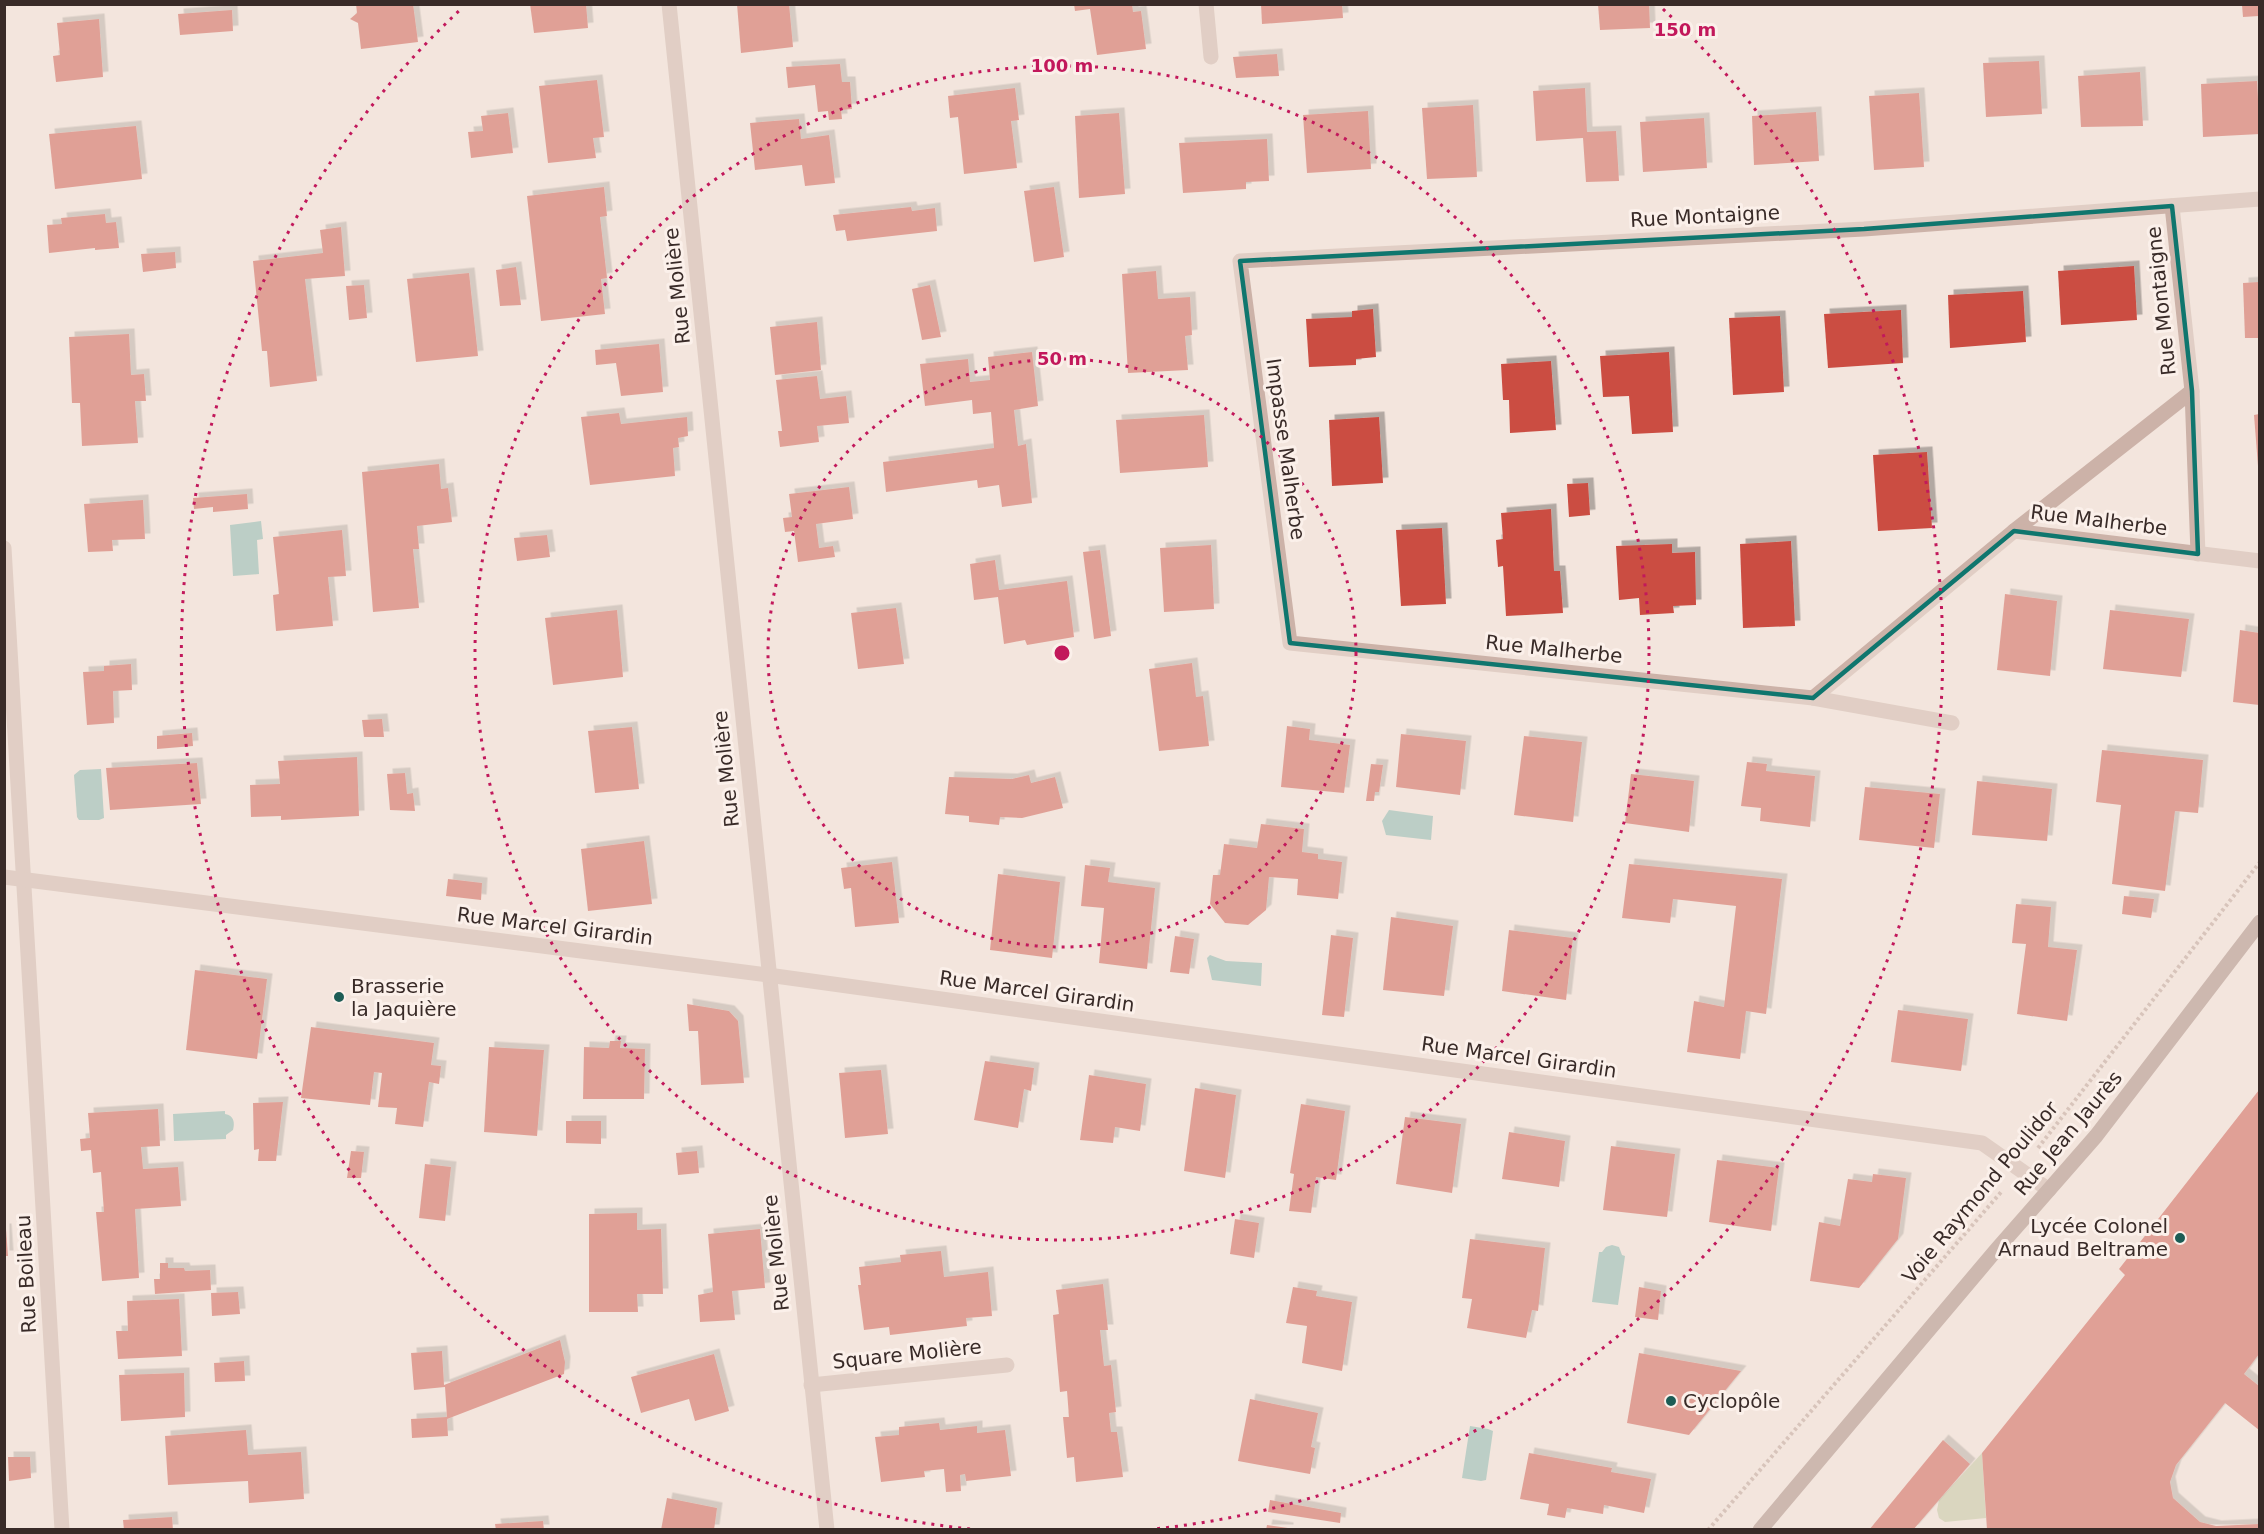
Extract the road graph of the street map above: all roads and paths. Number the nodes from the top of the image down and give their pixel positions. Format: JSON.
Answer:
{"nodes":[{"id":1,"x":669,"y":4,"type":"edge"},
{"id":2,"x":1206,"y":4,"type":"edge"},
{"id":3,"x":1211,"y":57,"type":"dead end"},
{"id":4,"x":2259,"y":199,"type":"edge"},
{"id":5,"x":2172,"y":206,"type":"junction"},
{"id":6,"x":1240,"y":261,"type":"joint"},
{"id":7,"x":2192,"y":391,"type":"junction"},
{"id":8,"x":2014,"y":531,"type":"junction"},
{"id":9,"x":4,"y":548,"type":"edge"},
{"id":10,"x":2198,"y":554,"type":"junction"},
{"id":11,"x":2259,"y":561,"type":"edge"},
{"id":12,"x":1290,"y":643,"type":"joint"},
{"id":13,"x":1813,"y":698,"type":"junction"},
{"id":14,"x":1952,"y":723,"type":"dead end"},
{"id":15,"x":2259,"y":862,"type":"edge"},
{"id":16,"x":4,"y":877,"type":"edge"},
{"id":17,"x":24,"y":879,"type":"junction"},
{"id":18,"x":2259,"y":922,"type":"edge"},
{"id":19,"x":768,"y":975,"type":"junction"},
{"id":20,"x":2020,"y":1169,"type":"junction"},
{"id":21,"x":2049,"y":1190,"type":"junction"},
{"id":22,"x":1007,"y":1365,"type":"dead end"},
{"id":23,"x":812,"y":1385,"type":"junction"},
{"id":24,"x":62,"y":1530,"type":"edge"},
{"id":25,"x":827,"y":1530,"type":"edge"},
{"id":26,"x":1708,"y":1530,"type":"edge"},
{"id":27,"x":1760,"y":1530,"type":"edge"}],
"edges":[{"from":1,"to":19,"type":"street","name":"Rue Molière"},
{"from":2,"to":3,"type":"street"},
{"from":4,"to":5,"type":"street","name":"Rue Montaigne"},
{"from":5,"to":6,"type":"street","name":"Rue Montaigne"},
{"from":5,"to":7,"type":"street","name":"Rue Montaigne"},
{"from":6,"to":12,"type":"street","name":"Impasse Malherbe"},
{"from":7,"to":8,"type":"street","name":"Rue Montaigne"},
{"from":7,"to":10,"type":"street","name":"Rue Montaigne"},
{"from":8,"to":10,"type":"street","name":"Rue Malherbe"},
{"from":8,"to":13,"type":"street","name":"Rue Malherbe"},
{"from":9,"to":17,"type":"street","name":"Rue Boileau"},
{"from":10,"to":11,"type":"street","name":"Rue Malherbe"},
{"from":12,"to":13,"type":"street","name":"Rue Malherbe"},
{"from":13,"to":14,"type":"street","name":"Rue Malherbe"},
{"from":15,"to":20,"type":"path","name":"Voie Raymond Poulidor"},
{"from":16,"to":17,"type":"street","name":"Rue Marcel Girardin"},
{"from":17,"to":19,"type":"street","name":"Rue Marcel Girardin"},
{"from":17,"to":24,"type":"street","name":"Rue Boileau"},
{"from":18,"to":21,"type":"main road","name":"Rue Jean Jaurès"},
{"from":19,"to":20,"type":"street","name":"Rue Marcel Girardin"},
{"from":19,"to":23,"type":"street","name":"Rue Molière"},
{"from":20,"to":21,"type":"street","name":"Rue Marcel Girardin"},
{"from":20,"to":26,"type":"path","name":"Voie Raymond Poulidor"},
{"from":21,"to":27,"type":"main road","name":"Rue Jean Jaurès"},
{"from":22,"to":23,"type":"street","name":"Square Molière"},
{"from":23,"to":25,"type":"street","name":"Rue Molière"}]}
